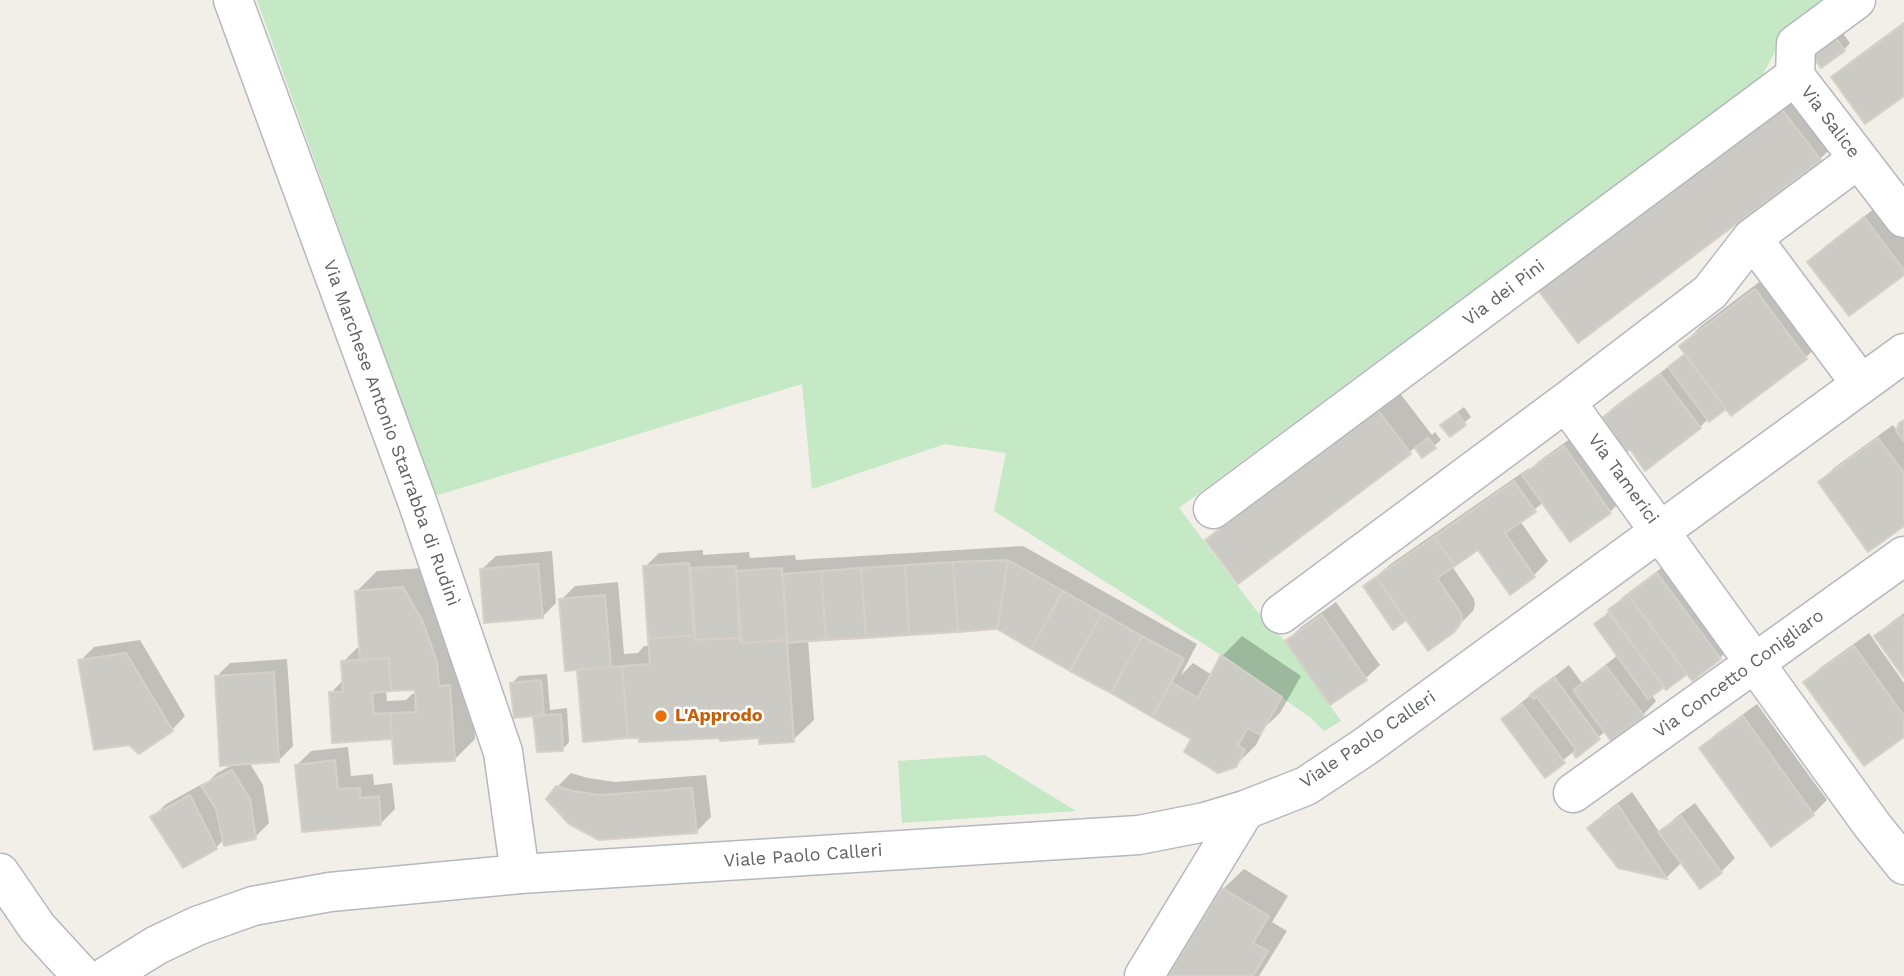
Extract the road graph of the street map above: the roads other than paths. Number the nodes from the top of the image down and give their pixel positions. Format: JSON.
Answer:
{"nodes":[{"id":1,"x":233,"y":0,"type":"edge"},
{"id":2,"x":1856,"y":0,"type":"edge"},
{"id":3,"x":1795,"y":76,"type":"junction"},
{"id":4,"x":1858,"y":159,"type":"junction"},
{"id":5,"x":1897,"y":193,"type":"edge"},
{"id":6,"x":1752,"y":238,"type":"junction"},
{"id":7,"x":1904,"y":352,"type":"edge"},
{"id":8,"x":1861,"y":384,"type":"junction"},
{"id":9,"x":1566,"y":402,"type":"junction"},
{"id":10,"x":1213,"y":509,"type":"dead end"},
{"id":11,"x":1660,"y":530,"type":"junction"},
{"id":12,"x":1904,"y":556,"type":"edge"},
{"id":13,"x":1280,"y":614,"type":"dead end"},
{"id":14,"x":1755,"y":663,"type":"junction"},
{"id":15,"x":1573,"y":793,"type":"dead end"},
{"id":16,"x":1245,"y":810,"type":"junction"},
{"id":17,"x":1904,"y":864,"type":"edge"},
{"id":18,"x":0,"y":873,"type":"edge"},
{"id":19,"x":520,"y":874,"type":"junction"},
{"id":20,"x":82,"y":976,"type":"edge"},
{"id":21,"x":107,"y":976,"type":"edge"},
{"id":22,"x":1144,"y":976,"type":"edge"}],
"edges":[{"from":1,"to":19,"type":"street","name":"Via Marchese Antonio Starrabba di Rudinì"},
{"from":2,"to":3,"type":"street","name":"Via Salice"},
{"from":3,"to":4,"type":"street","name":"Via Salice"},
{"from":3,"to":10,"type":"street","name":"Via dei Pini"},
{"from":4,"to":5,"type":"street","name":"Via Salice"},
{"from":4,"to":6,"type":"street"},
{"from":6,"to":8,"type":"street"},
{"from":6,"to":9,"type":"street"},
{"from":7,"to":8,"type":"street","name":"Viale Paolo Calleri"},
{"from":8,"to":11,"type":"street","name":"Viale Paolo Calleri"},
{"from":9,"to":11,"type":"street","name":"Via Tamerici"},
{"from":9,"to":13,"type":"street"},
{"from":11,"to":14,"type":"street","name":"Via Tamerici"},
{"from":11,"to":16,"type":"street","name":"Viale Paolo Calleri"},
{"from":12,"to":14,"type":"street","name":"Via Concetto Conigliaro"},
{"from":14,"to":15,"type":"street","name":"Via Concetto Conigliaro"},
{"from":14,"to":17,"type":"street","name":"Via Tamerici"},
{"from":16,"to":19,"type":"street","name":"Viale Paolo Calleri"},
{"from":16,"to":22,"type":"street"},
{"from":18,"to":20,"type":"street"},
{"from":19,"to":21,"type":"street","name":"Viale Paolo Calleri"}]}
